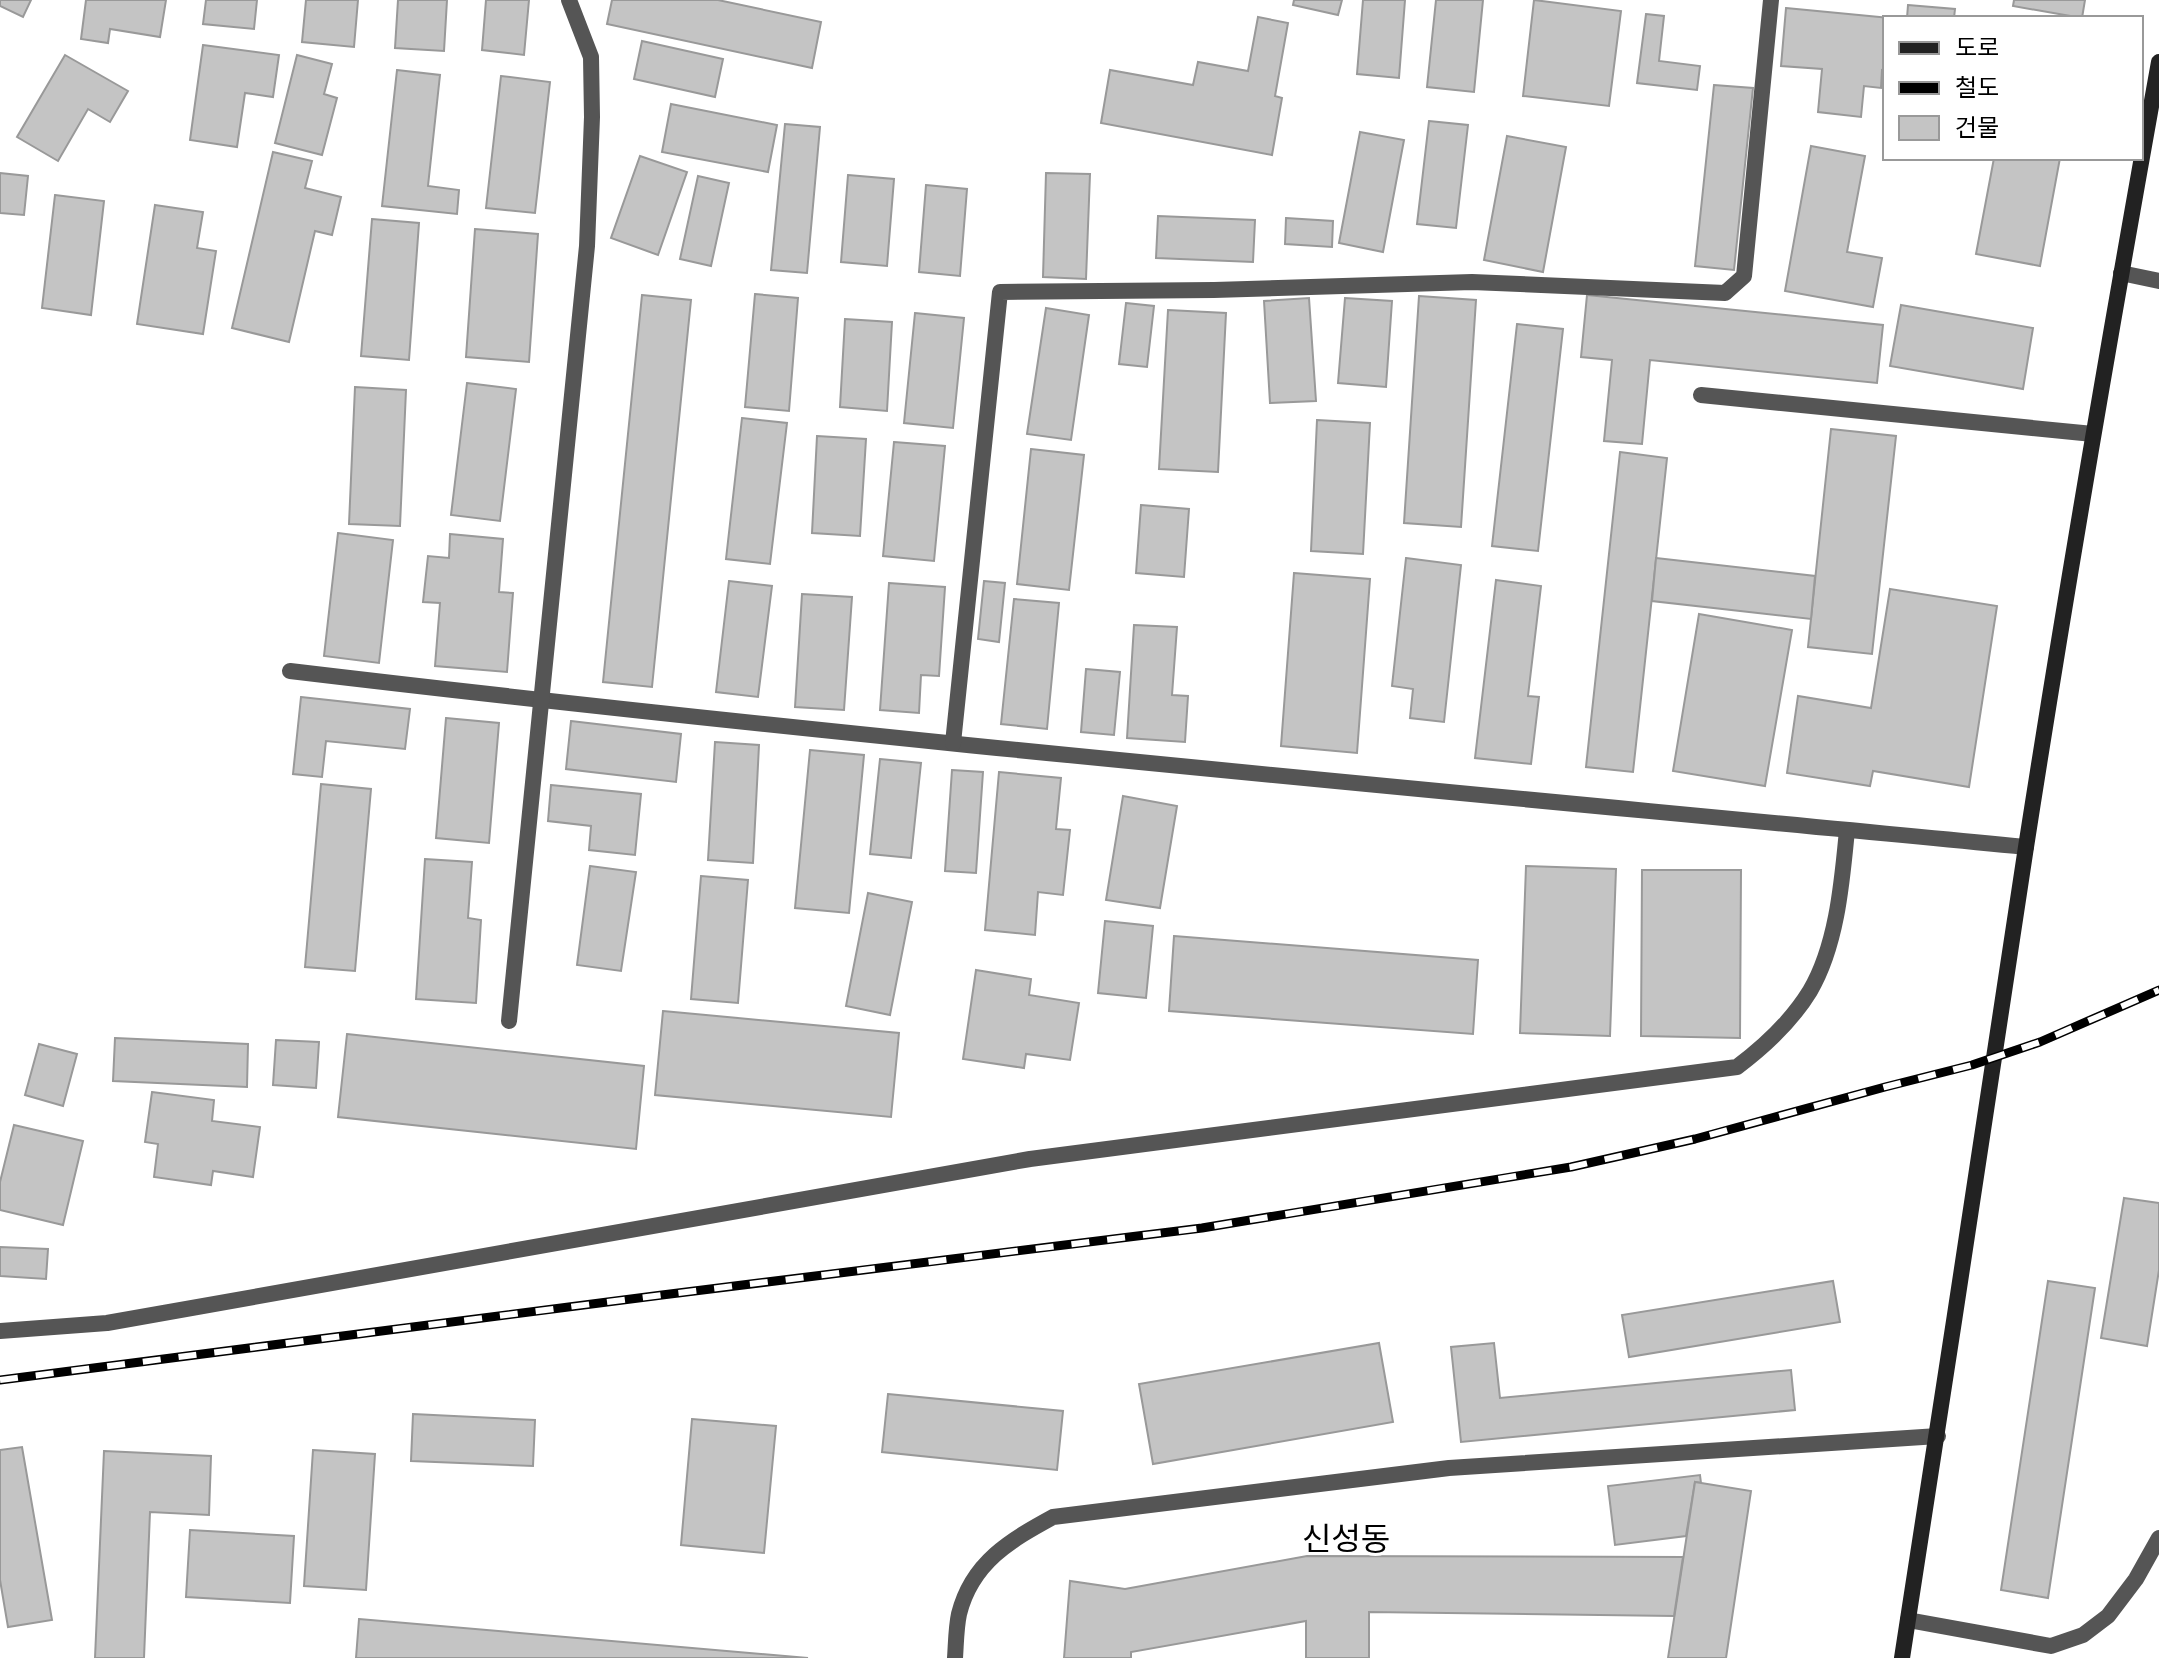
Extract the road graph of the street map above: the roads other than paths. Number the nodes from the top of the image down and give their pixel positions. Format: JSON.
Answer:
{"nodes":[{"id":1,"x":569,"y":0,"type":"edge"},
{"id":2,"x":1771,"y":0,"type":"edge"},
{"id":3,"x":2159,"y":62,"type":"edge"},
{"id":4,"x":2143,"y":151,"type":"edge"},
{"id":5,"x":2141,"y":160,"type":"edge"},
{"id":6,"x":2121,"y":273,"type":"junction"},
{"id":7,"x":2159,"y":281,"type":"edge"},
{"id":8,"x":1701,"y":395,"type":"dead end"},
{"id":9,"x":2093,"y":434,"type":"junction"},
{"id":10,"x":290,"y":671,"type":"dead end"},
{"id":11,"x":540,"y":701,"type":"junction"},
{"id":12,"x":953,"y":743,"type":"junction"},
{"id":13,"x":1847,"y":830,"type":"junction"},
{"id":14,"x":2026,"y":847,"type":"junction"},
{"id":15,"x":509,"y":1021,"type":"dead end"},
{"id":16,"x":0,"y":1331,"type":"edge"},
{"id":17,"x":1938,"y":1436,"type":"junction"},
{"id":18,"x":2159,"y":1538,"type":"edge"},
{"id":19,"x":1908,"y":1620,"type":"junction"},
{"id":20,"x":955,"y":1658,"type":"edge"},
{"id":21,"x":1902,"y":1658,"type":"edge"}],
"edges":[{"from":1,"to":11,"type":"street"},
{"from":2,"to":12,"type":"street"},
{"from":3,"to":4,"type":"main road"},
{"from":5,"to":6,"type":"main road"},
{"from":6,"to":7,"type":"street"},
{"from":6,"to":9,"type":"main road"},
{"from":8,"to":9,"type":"street"},
{"from":9,"to":14,"type":"main road"},
{"from":10,"to":11,"type":"street"},
{"from":11,"to":12,"type":"street"},
{"from":11,"to":15,"type":"street"},
{"from":12,"to":13,"type":"street"},
{"from":13,"to":14,"type":"street"},
{"from":13,"to":16,"type":"street"},
{"from":14,"to":17,"type":"main road"},
{"from":17,"to":19,"type":"main road"},
{"from":17,"to":20,"type":"street"},
{"from":18,"to":19,"type":"street"},
{"from":19,"to":21,"type":"main road"}]}
